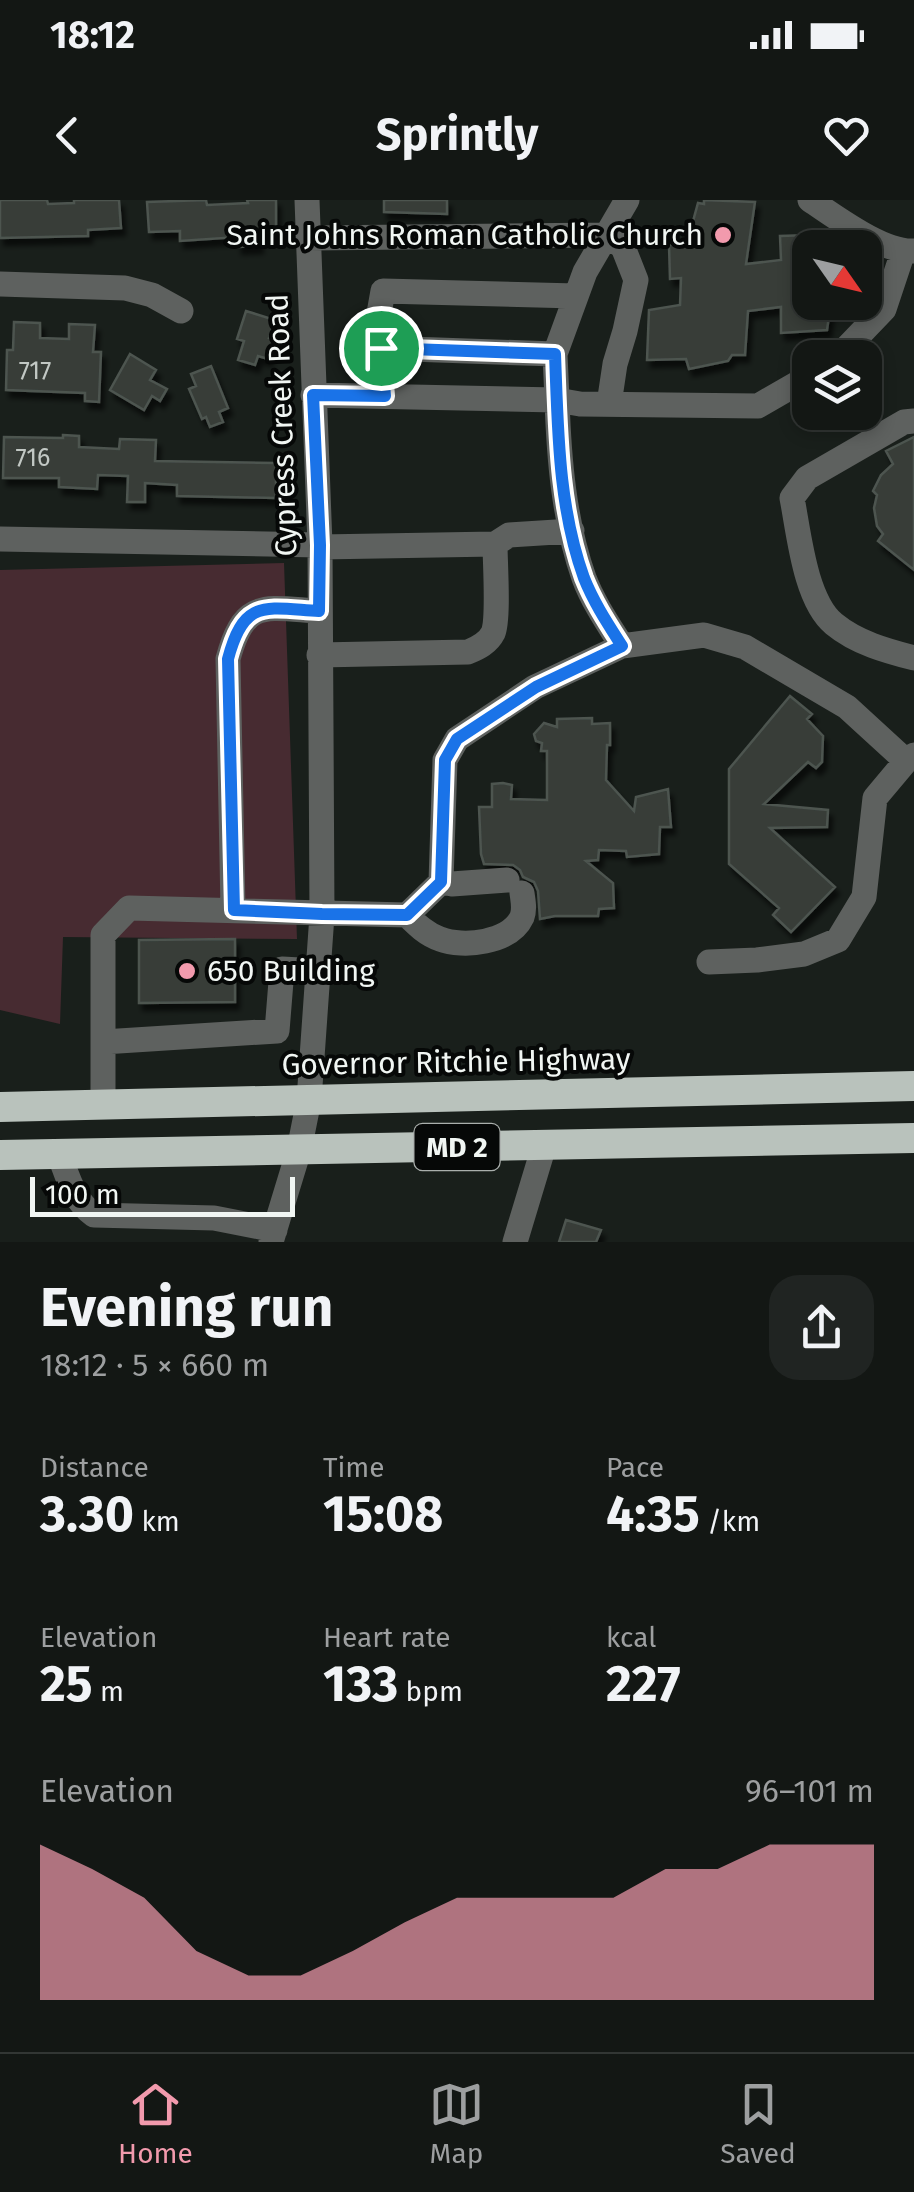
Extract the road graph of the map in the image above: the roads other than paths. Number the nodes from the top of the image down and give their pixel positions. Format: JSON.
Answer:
{"nodes":[{"id":1,"x":307,"y":200,"type":"edge"},
{"id":2,"x":628,"y":200,"type":"edge"},
{"id":3,"x":810,"y":200,"type":"edge"},
{"id":4,"x":607,"y":236,"type":"junction"},
{"id":5,"x":309,"y":238,"type":"junction"},
{"id":6,"x":908,"y":252,"type":"edge"},
{"id":7,"x":0,"y":284,"type":"edge"},
{"id":8,"x":576,"y":296,"type":"junction"},
{"id":9,"x":181,"y":311,"type":"dead end"},
{"id":10,"x":854,"y":340,"type":"edge"},
{"id":11,"x":381,"y":348,"type":"junction"},
{"id":12,"x":555,"y":354,"type":"junction"},
{"id":13,"x":792,"y":386,"type":"edge"},
{"id":14,"x":313,"y":395,"type":"junction"},
{"id":15,"x":385,"y":396,"type":"junction"},
{"id":16,"x":557,"y":400,"type":"junction"},
{"id":17,"x":609,"y":404,"type":"junction"},
{"id":18,"x":914,"y":421,"type":"edge"},
{"id":19,"x":572,"y":531,"type":"junction"},
{"id":20,"x":0,"y":540,"type":"edge"},
{"id":21,"x":495,"y":544,"type":"junction"},
{"id":22,"x":320,"y":546,"type":"junction"},
{"id":23,"x":319,"y":611,"type":"junction"},
{"id":24,"x":622,"y":646,"type":"junction"},
{"id":25,"x":319,"y":655,"type":"junction"},
{"id":26,"x":914,"y":658,"type":"edge"},
{"id":27,"x":910,"y":758,"type":"edge"},
{"id":28,"x":441,"y":882,"type":"junction"},
{"id":29,"x":234,"y":910,"type":"junction"},
{"id":30,"x":322,"y":914,"type":"junction"},
{"id":31,"x":407,"y":915,"type":"junction"},
{"id":32,"x":708,"y":962,"type":"dead end"},
{"id":33,"x":318,"y":971,"type":"junction"},
{"id":34,"x":103,"y":1042,"type":"junction"},
{"id":35,"x":914,"y":1086,"type":"edge"},
{"id":36,"x":309,"y":1100,"type":"junction"},
{"id":37,"x":103,"y":1105,"type":"junction"},
{"id":38,"x":0,"y":1108,"type":"edge"},
{"id":39,"x":914,"y":1138,"type":"edge"},
{"id":40,"x":544,"y":1146,"type":"junction"},
{"id":41,"x":299,"y":1150,"type":"junction"},
{"id":42,"x":59,"y":1154,"type":"junction"},
{"id":43,"x":0,"y":1155,"type":"edge"},
{"id":44,"x":273,"y":1236,"type":"edge"},
{"id":45,"x":516,"y":1242,"type":"edge"}],
"edges":[{"from":1,"to":5,"type":"street","name":"Cypress Creek Road"},
{"from":2,"to":4,"type":"street"},
{"from":3,"to":6,"type":"street"},
{"from":4,"to":5,"type":"street"},
{"from":4,"to":8,"type":"street"},
{"from":4,"to":17,"type":"street"},
{"from":5,"to":14,"type":"street","name":"Cypress Creek Road"},
{"from":6,"to":10,"type":"street"},
{"from":7,"to":9,"type":"street"},
{"from":8,"to":11,"type":"street"},
{"from":8,"to":12,"type":"street"},
{"from":11,"to":12,"type":"street"},
{"from":11,"to":15,"type":"street"},
{"from":12,"to":16,"type":"street"},
{"from":13,"to":17,"type":"street"},
{"from":14,"to":15,"type":"street"},
{"from":14,"to":22,"type":"street","name":"Cypress Creek Road"},
{"from":15,"to":16,"type":"street"},
{"from":16,"to":17,"type":"street"},
{"from":16,"to":19,"type":"street"},
{"from":18,"to":26,"type":"street"},
{"from":19,"to":21,"type":"street"},
{"from":19,"to":24,"type":"street"},
{"from":20,"to":22,"type":"street"},
{"from":21,"to":22,"type":"street"},
{"from":21,"to":25,"type":"street"},
{"from":22,"to":23,"type":"street","name":"Cypress Creek Road"},
{"from":23,"to":25,"type":"street","name":"Cypress Creek Road"},
{"from":23,"to":29,"type":"street"},
{"from":24,"to":27,"type":"street"},
{"from":24,"to":28,"type":"street"},
{"from":25,"to":30,"type":"street","name":"Cypress Creek Road"},
{"from":27,"to":32,"type":"street"},
{"from":28,"to":31,"type":"street"},
{"from":28,"to":31,"type":"street"},
{"from":29,"to":30,"type":"street"},
{"from":29,"to":34,"type":"street"},
{"from":30,"to":31,"type":"street"},
{"from":30,"to":33,"type":"street","name":"Cypress Creek Road"},
{"from":33,"to":34,"type":"street"},
{"from":33,"to":36,"type":"street","name":"Cypress Creek Road"},
{"from":34,"to":37,"type":"street"},
{"from":35,"to":36,"type":"highway","name":"Governor Ritchie Highway","number":"MD 2"},
{"from":36,"to":37,"type":"highway","name":"Governor Ritchie Highway","number":"MD 2"},
{"from":36,"to":41,"type":"street","name":"Cypress Creek Road"},
{"from":37,"to":38,"type":"highway","name":"Governor Ritchie Highway","number":"MD 2"},
{"from":39,"to":40,"type":"highway","number":"MD 2"},
{"from":40,"to":41,"type":"highway","number":"MD 2"},
{"from":40,"to":45,"type":"street"},
{"from":41,"to":42,"type":"highway","number":"MD 2"},
{"from":41,"to":44,"type":"street","name":"Cypress Creek Road"},
{"from":42,"to":43,"type":"highway","number":"MD 2"},
{"from":42,"to":44,"type":"street"}]}
